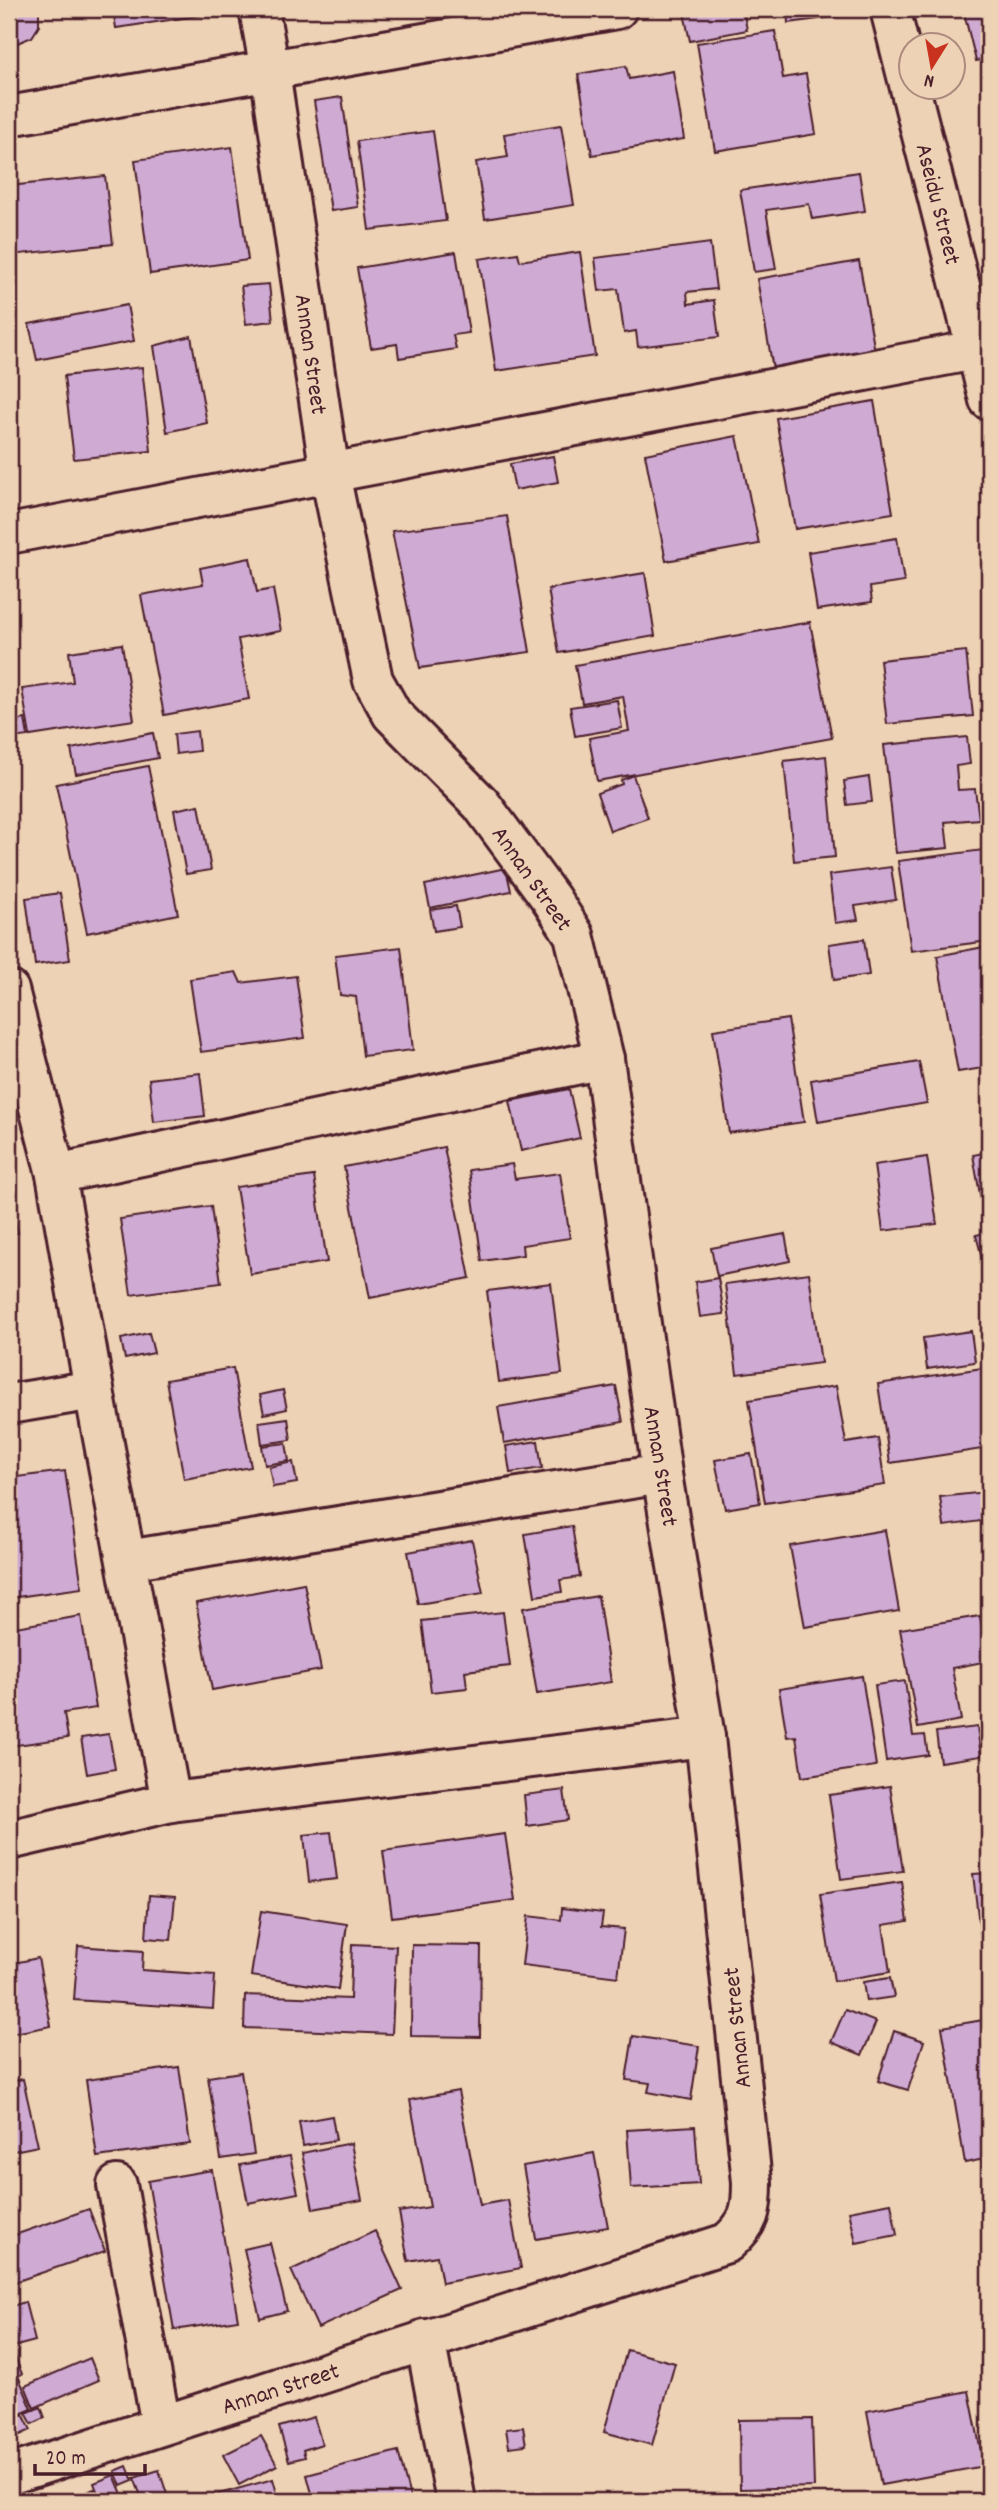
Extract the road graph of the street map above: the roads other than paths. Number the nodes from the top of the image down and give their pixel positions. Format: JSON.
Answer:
{"nodes":[{"id":1,"x":259,"y":9,"type":"edge"},
{"id":2,"x":617,"y":9,"type":"edge"},
{"id":3,"x":890,"y":9,"type":"edge"},
{"id":4,"x":270,"y":71,"type":"junction"},
{"id":5,"x":9,"y":116,"type":"edge"},
{"id":6,"x":975,"y":350,"type":"junction"},
{"id":7,"x":989,"y":400,"type":"edge"},
{"id":8,"x":330,"y":474,"type":"junction"},
{"id":9,"x":9,"y":534,"type":"edge"},
{"id":10,"x":10,"y":1002,"type":"edge"},
{"id":11,"x":604,"y":1059,"type":"junction"},
{"id":12,"x":56,"y":1174,"type":"junction"},
{"id":13,"x":94,"y":1390,"type":"junction"},
{"id":14,"x":9,"y":1404,"type":"edge"},
{"id":15,"x":662,"y":1474,"type":"junction"},
{"id":16,"x":127,"y":1560,"type":"junction"},
{"id":17,"x":705,"y":1737,"type":"junction"},
{"id":18,"x":171,"y":1802,"type":"junction"},
{"id":19,"x":9,"y":1840,"type":"edge"},
{"id":20,"x":117,"y":2185,"type":"dead end"},
{"id":21,"x":425,"y":2339,"type":"junction"},
{"id":22,"x":162,"y":2425,"type":"junction"},
{"id":23,"x":9,"y":2475,"type":"edge"},
{"id":24,"x":456,"y":2501,"type":"edge"}],
"edges":[{"from":1,"to":4,"type":"street","name":"Annan Street"},
{"from":2,"to":4,"type":"street"},
{"from":3,"to":6,"type":"street","name":"Aseidu Street"},
{"from":4,"to":5,"type":"street"},
{"from":4,"to":8,"type":"street","name":"Annan Street"},
{"from":6,"to":7,"type":"street","name":"Aseidu Street"},
{"from":6,"to":8,"type":"street"},
{"from":8,"to":9,"type":"street"},
{"from":8,"to":11,"type":"street","name":"Annan Street"},
{"from":10,"to":12,"type":"street"},
{"from":11,"to":12,"type":"street"},
{"from":11,"to":15,"type":"street","name":"Annan Street"},
{"from":12,"to":13,"type":"street"},
{"from":13,"to":14,"type":"street"},
{"from":13,"to":16,"type":"street"},
{"from":15,"to":16,"type":"street"},
{"from":15,"to":17,"type":"street","name":"Annan Street"},
{"from":16,"to":18,"type":"street"},
{"from":17,"to":18,"type":"street"},
{"from":17,"to":21,"type":"street","name":"Annan Street"},
{"from":18,"to":19,"type":"street"},
{"from":20,"to":22,"type":"street"},
{"from":21,"to":22,"type":"street","name":"Annan Street"},
{"from":21,"to":24,"type":"street"},
{"from":22,"to":23,"type":"street","name":"Annan Street"}]}
